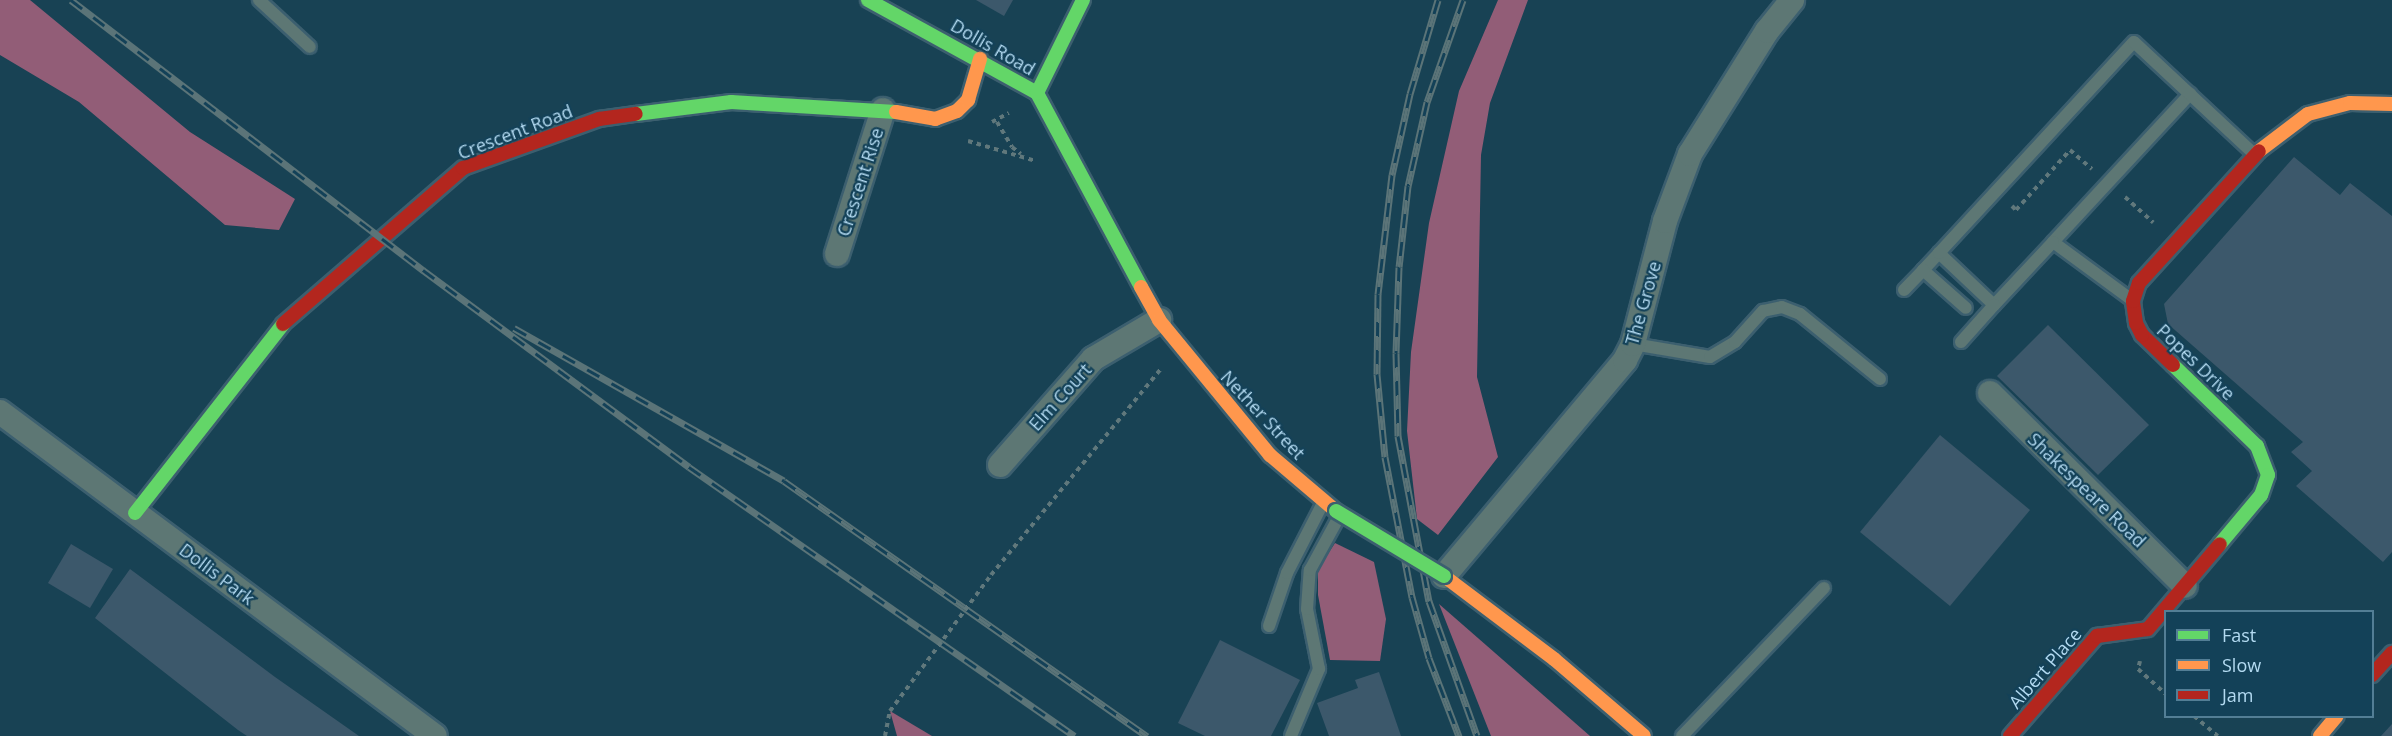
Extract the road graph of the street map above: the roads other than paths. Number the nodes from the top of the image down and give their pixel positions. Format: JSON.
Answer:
{"nodes":[{"id":1,"x":259,"y":0,"type":"edge"},
{"id":2,"x":1083,"y":0,"type":"edge"},
{"id":3,"x":1792,"y":0,"type":"edge"},
{"id":4,"x":872,"y":1,"type":"edge"},
{"id":5,"x":310,"y":47,"type":"dead end"},
{"id":6,"x":980,"y":59,"type":"junction"},
{"id":7,"x":1037,"y":93,"type":"junction"},
{"id":8,"x":2190,"y":94,"type":"junction"},
{"id":9,"x":2392,"y":104,"type":"edge"},
{"id":10,"x":883,"y":110,"type":"junction"},
{"id":11,"x":2254,"y":155,"type":"junction"},
{"id":12,"x":2053,"y":242,"type":"junction"},
{"id":13,"x":1939,"y":253,"type":"junction"},
{"id":14,"x":837,"y":254,"type":"dead end"},
{"id":15,"x":1923,"y":270,"type":"junction"},
{"id":16,"x":1904,"y":290,"type":"dead end"},
{"id":17,"x":2133,"y":301,"type":"junction"},
{"id":18,"x":1994,"y":305,"type":"junction"},
{"id":19,"x":1966,"y":308,"type":"dead end"},
{"id":20,"x":1159,"y":320,"type":"junction"},
{"id":21,"x":1961,"y":342,"type":"dead end"},
{"id":22,"x":1633,"y":344,"type":"junction"},
{"id":23,"x":1880,"y":380,"type":"dead end"},
{"id":24,"x":1990,"y":393,"type":"dead end"},
{"id":25,"x":0,"y":412,"type":"edge"},
{"id":26,"x":1000,"y":465,"type":"dead end"},
{"id":27,"x":1323,"y":502,"type":"junction"},
{"id":28,"x":135,"y":513,"type":"junction"},
{"id":29,"x":1339,"y":513,"type":"junction"},
{"id":30,"x":1444,"y":576,"type":"junction"},
{"id":31,"x":2185,"y":585,"type":"junction"},
{"id":32,"x":1824,"y":588,"type":"dead end"},
{"id":33,"x":1269,"y":626,"type":"dead end"},
{"id":34,"x":2148,"y":629,"type":"joint"},
{"id":35,"x":2392,"y":653,"type":"edge"},
{"id":36,"x":2374,"y":674,"type":"edge"},
{"id":37,"x":2336,"y":718,"type":"edge"},
{"id":38,"x":423,"y":733,"type":"edge"},
{"id":39,"x":1292,"y":736,"type":"edge"},
{"id":40,"x":1644,"y":736,"type":"edge"},
{"id":41,"x":1682,"y":736,"type":"edge"},
{"id":42,"x":2010,"y":736,"type":"edge"},
{"id":43,"x":2320,"y":736,"type":"edge"}],
"edges":[{"from":1,"to":5,"type":"lane"},
{"from":2,"to":7,"type":"street"},
{"from":3,"to":22,"type":"street","name":"The Grove"},
{"from":4,"to":6,"type":"street","name":"Dollis Road"},
{"from":6,"to":7,"type":"street","name":"Dollis Road"},
{"from":6,"to":10,"type":"street","name":"Crescent Road"},
{"from":7,"to":20,"type":"street","name":"Nether Street"},
{"from":8,"to":11,"type":"lane"},
{"from":8,"to":12,"type":"lane"},
{"from":8,"to":13,"type":"lane"},
{"from":9,"to":11,"type":"street"},
{"from":10,"to":14,"type":"street","name":"Crescent Rise"},
{"from":10,"to":28,"type":"street","name":"Crescent Road"},
{"from":11,"to":17,"type":"street"},
{"from":12,"to":17,"type":"lane"},
{"from":12,"to":18,"type":"lane"},
{"from":13,"to":15,"type":"lane"},
{"from":13,"to":18,"type":"lane"},
{"from":15,"to":16,"type":"lane"},
{"from":15,"to":19,"type":"lane"},
{"from":17,"to":31,"type":"street","name":"Popes Drive"},
{"from":18,"to":21,"type":"lane"},
{"from":20,"to":26,"type":"street","name":"Elm Court"},
{"from":20,"to":27,"type":"street","name":"Nether Street"},
{"from":22,"to":23,"type":"lane"},
{"from":22,"to":30,"type":"street","name":"The Grove"},
{"from":24,"to":31,"type":"street","name":"Shakespeare Road"},
{"from":25,"to":28,"type":"street","name":"Dollis Park"},
{"from":27,"to":29,"type":"street","name":"Nether Street"},
{"from":27,"to":33,"type":"lane"},
{"from":28,"to":38,"type":"street","name":"Dollis Park"},
{"from":29,"to":30,"type":"street","name":"Nether Street","bridge":true},
{"from":29,"to":39,"type":"lane"},
{"from":30,"to":40,"type":"street","name":"Nether Street"},
{"from":31,"to":34,"type":"street","name":"Popes Drive"},
{"from":32,"to":41,"type":"lane"},
{"from":34,"to":42,"type":"street","name":"Albert Place"},
{"from":35,"to":36,"type":"street"},
{"from":37,"to":43,"type":"street"}]}
